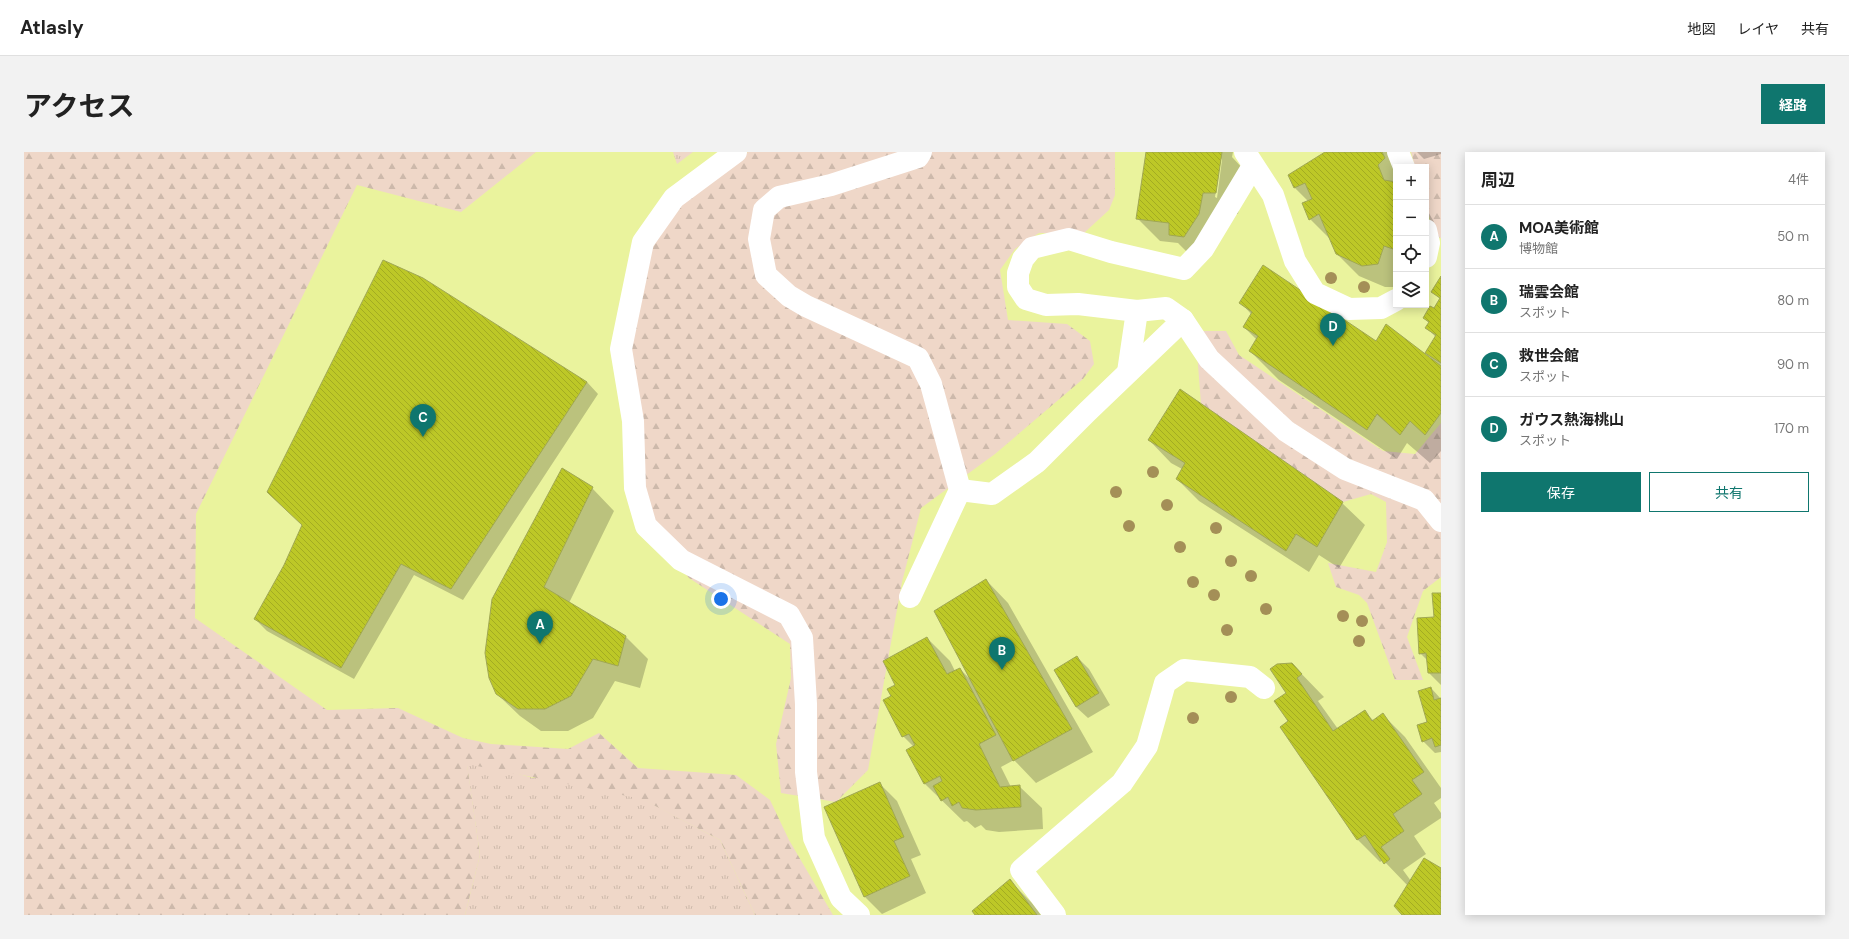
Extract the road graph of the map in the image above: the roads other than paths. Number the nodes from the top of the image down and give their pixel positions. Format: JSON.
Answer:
{"nodes":[{"id":1,"x":736,"y":152,"type":"edge"},
{"id":2,"x":921,"y":152,"type":"edge"},
{"id":3,"x":1398,"y":152,"type":"edge"},
{"id":4,"x":1249,"y":159,"type":"edge"},
{"id":5,"x":1403,"y":164,"type":"edge"},
{"id":6,"x":1393,"y":302,"type":"edge"},
{"id":7,"x":1137,"y":311,"type":"junction"},
{"id":8,"x":1183,"y":320,"type":"junction"},
{"id":9,"x":1128,"y":372,"type":"junction"},
{"id":10,"x":960,"y":490,"type":"junction"},
{"id":11,"x":1441,"y":521,"type":"edge"},
{"id":12,"x":910,"y":597,"type":"dead end"},
{"id":13,"x":1264,"y":688,"type":"dead end"},
{"id":14,"x":859,"y":915,"type":"edge"},
{"id":15,"x":1055,"y":915,"type":"edge"}],
"edges":[{"from":1,"to":14,"type":"street"},
{"from":2,"to":10,"type":"street"},
{"from":3,"to":5,"type":"street"},
{"from":4,"to":6,"type":"street"},
{"from":4,"to":7,"type":"street"},
{"from":7,"to":8,"type":"street"},
{"from":7,"to":9,"type":"street"},
{"from":8,"to":9,"type":"street"},
{"from":8,"to":11,"type":"street"},
{"from":9,"to":10,"type":"street"},
{"from":10,"to":12,"type":"street"},
{"from":13,"to":15,"type":"street"}]}
